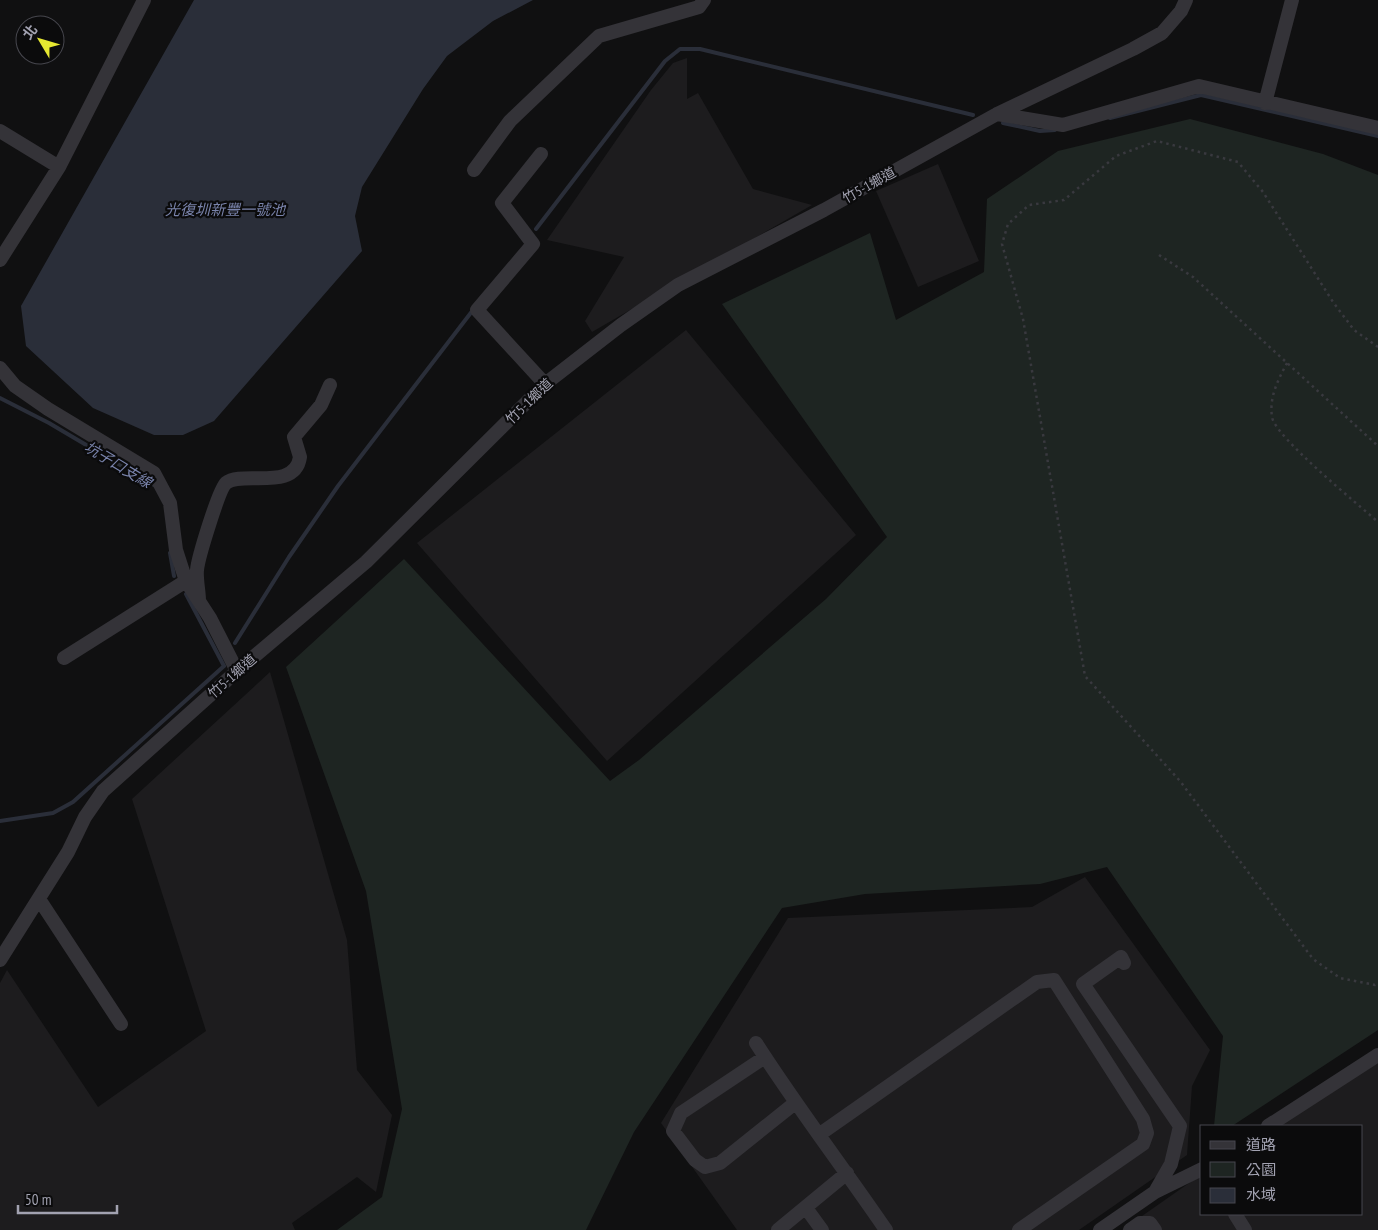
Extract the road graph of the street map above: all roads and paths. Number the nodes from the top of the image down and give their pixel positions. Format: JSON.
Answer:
{"nodes":[{"id":1,"x":144,"y":0,"type":"edge"},
{"id":2,"x":704,"y":0,"type":"edge"},
{"id":3,"x":1186,"y":0,"type":"edge"},
{"id":4,"x":1292,"y":0,"type":"edge"},
{"id":5,"x":1265,"y":103,"type":"junction"},
{"id":6,"x":996,"y":114,"type":"junction"},
{"id":7,"x":1378,"y":128,"type":"edge"},
{"id":8,"x":0,"y":131,"type":"edge"},
{"id":9,"x":541,"y":154,"type":"dead end"},
{"id":10,"x":59,"y":167,"type":"junction"},
{"id":11,"x":474,"y":170,"type":"dead end"},
{"id":12,"x":1159,"y":254,"type":"dead end"},
{"id":13,"x":0,"y":258,"type":"edge"},
{"id":14,"x":1378,"y":347,"type":"edge"},
{"id":15,"x":1287,"y":362,"type":"junction"},
{"id":16,"x":0,"y":368,"type":"edge"},
{"id":17,"x":545,"y":384,"type":"junction"},
{"id":18,"x":330,"y":385,"type":"dead end"},
{"id":19,"x":1378,"y":446,"type":"edge"},
{"id":20,"x":1378,"y":522,"type":"edge"},
{"id":21,"x":186,"y":581,"type":"junction"},
{"id":22,"x":199,"y":601,"type":"junction"},
{"id":23,"x":64,"y":658,"type":"dead end"},
{"id":24,"x":237,"y":671,"type":"junction"},
{"id":25,"x":39,"y":898,"type":"junction"},
{"id":26,"x":5,"y":940,"type":"edge"},
{"id":27,"x":0,"y":960,"type":"edge"},
{"id":28,"x":1124,"y":963,"type":"dead end"},
{"id":29,"x":1378,"y":984,"type":"edge"},
{"id":30,"x":121,"y":1024,"type":"dead end"},
{"id":31,"x":756,"y":1043,"type":"dead end"},
{"id":32,"x":1378,"y":1054,"type":"edge"},
{"id":33,"x":765,"y":1057,"type":"junction"},
{"id":34,"x":796,"y":1103,"type":"junction"},
{"id":35,"x":1270,"y":1125,"type":"edge"},
{"id":36,"x":820,"y":1134,"type":"junction"},
{"id":37,"x":1200,"y":1170,"type":"edge"},
{"id":38,"x":847,"y":1173,"type":"junction"},
{"id":39,"x":1155,"y":1192,"type":"junction"},
{"id":40,"x":806,"y":1208,"type":"junction"},
{"id":41,"x":1236,"y":1215,"type":"edge"},
{"id":42,"x":778,"y":1230,"type":"edge"},
{"id":43,"x":822,"y":1230,"type":"edge"},
{"id":44,"x":886,"y":1230,"type":"edge"},
{"id":45,"x":1019,"y":1230,"type":"edge"},
{"id":46,"x":1100,"y":1230,"type":"edge"},
{"id":47,"x":1130,"y":1230,"type":"edge"},
{"id":48,"x":1156,"y":1230,"type":"edge"},
{"id":49,"x":1245,"y":1230,"type":"edge"}],
"edges":[{"from":1,"to":10,"type":"street"},
{"from":2,"to":11,"type":"street"},
{"from":3,"to":6,"type":"street","name":"竹5-1鄉道"},
{"from":4,"to":5,"type":"street"},
{"from":5,"to":6,"type":"street"},
{"from":5,"to":7,"type":"street"},
{"from":6,"to":17,"type":"street","name":"竹5-1鄉道"},
{"from":8,"to":10,"type":"street"},
{"from":9,"to":17,"type":"street"},
{"from":10,"to":13,"type":"street"},
{"from":12,"to":15,"type":"path"},
{"from":14,"to":29,"type":"path"},
{"from":15,"to":19,"type":"path"},
{"from":15,"to":20,"type":"path"},
{"from":16,"to":21,"type":"street"},
{"from":17,"to":24,"type":"street","name":"竹5-1鄉道"},
{"from":18,"to":22,"type":"street"},
{"from":21,"to":22,"type":"street"},
{"from":21,"to":23,"type":"street"},
{"from":22,"to":24,"type":"street"},
{"from":24,"to":25,"type":"street","name":"竹5-1鄉道"},
{"from":25,"to":26,"type":"street","name":"竹5-1鄉道"},
{"from":25,"to":30,"type":"street"},
{"from":26,"to":27,"type":"street","name":"竹5-1鄉道"},
{"from":28,"to":39,"type":"street"},
{"from":31,"to":33,"type":"street"},
{"from":32,"to":35,"type":"street"},
{"from":33,"to":34,"type":"street"},
{"from":33,"to":34,"type":"street"},
{"from":34,"to":36,"type":"street"},
{"from":36,"to":38,"type":"street"},
{"from":36,"to":45,"type":"street"},
{"from":37,"to":39,"type":"street"},
{"from":38,"to":40,"type":"street"},
{"from":38,"to":44,"type":"street"},
{"from":39,"to":46,"type":"street"},
{"from":40,"to":42,"type":"street"},
{"from":40,"to":43,"type":"street"},
{"from":41,"to":49,"type":"street"},
{"from":47,"to":48,"type":"street"}]}
